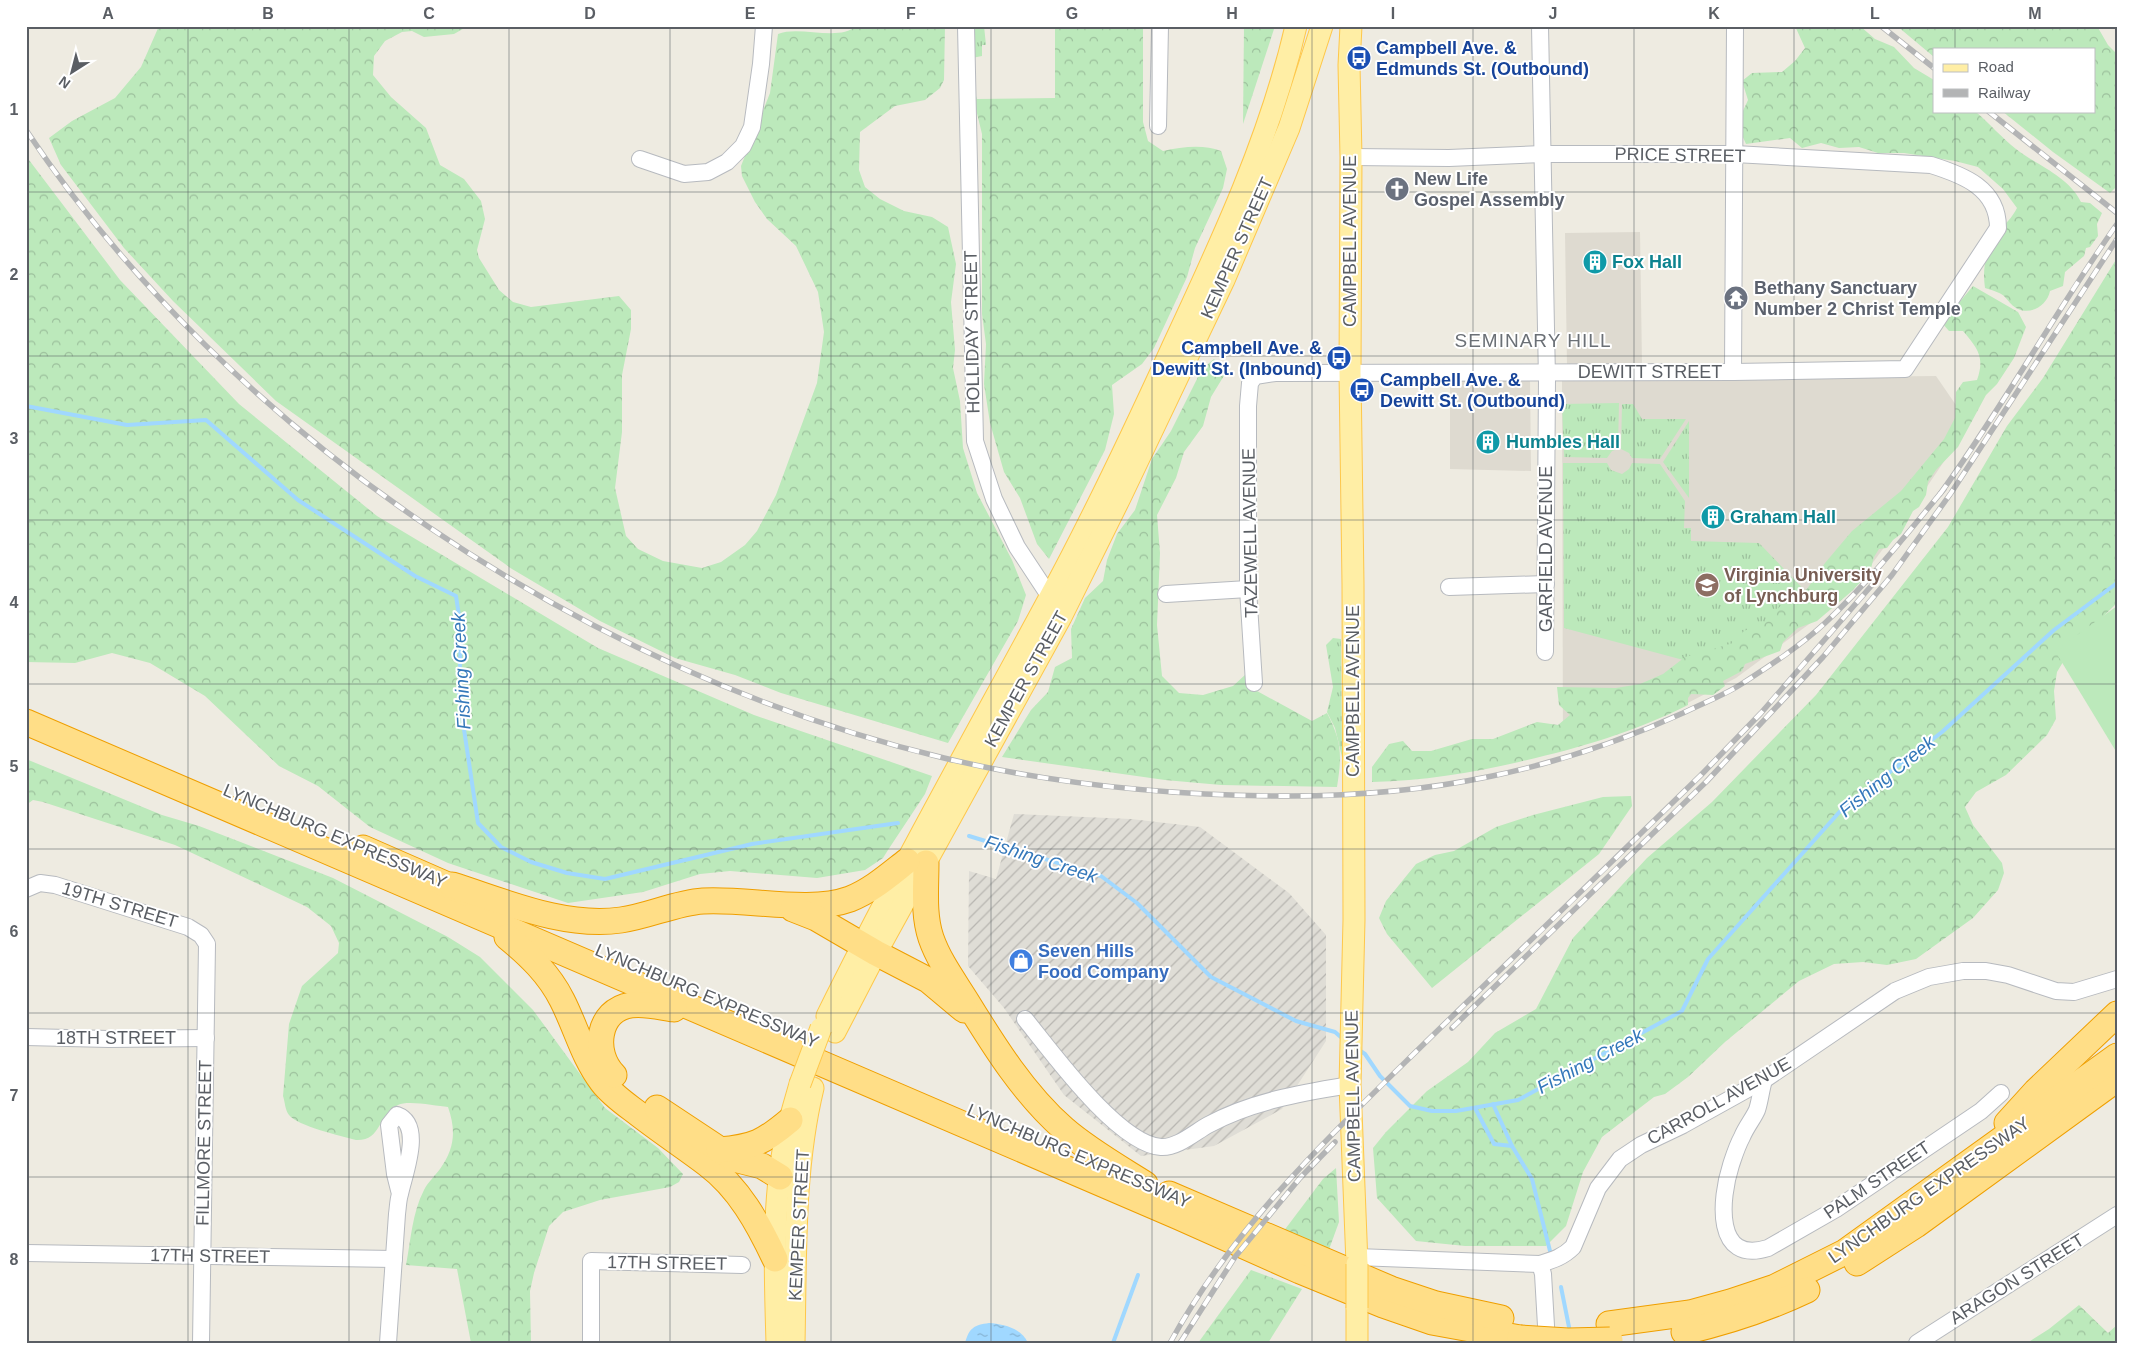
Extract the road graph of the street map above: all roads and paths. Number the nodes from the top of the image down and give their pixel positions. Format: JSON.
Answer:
{"nodes":[{"id":1,"x":764,"y":26,"type":"edge"},
{"id":2,"x":966,"y":26,"type":"edge"},
{"id":3,"x":1160,"y":26,"type":"edge"},
{"id":4,"x":1296,"y":26,"type":"edge"},
{"id":5,"x":1322,"y":26,"type":"edge"},
{"id":6,"x":1330,"y":26,"type":"edge"},
{"id":7,"x":1540,"y":26,"type":"edge"},
{"id":8,"x":1735,"y":26,"type":"edge"},
{"id":9,"x":1351,"y":33,"type":"edge"},
{"id":10,"x":1158,"y":126,"type":"dead end"},
{"id":11,"x":1543,"y":154,"type":"junction"},
{"id":12,"x":1735,"y":154,"type":"junction"},
{"id":13,"x":1351,"y":157,"type":"junction"},
{"id":14,"x":640,"y":159,"type":"dead end"},
{"id":15,"x":1904,"y":369,"type":"joint"},
{"id":16,"x":1733,"y":372,"type":"junction"},
{"id":17,"x":1350,"y":373,"type":"junction"},
{"id":18,"x":1547,"y":373,"type":"junction"},
{"id":19,"x":1250,"y":383,"type":"joint"},
{"id":20,"x":1546,"y":584,"type":"junction"},
{"id":21,"x":1450,"y":587,"type":"dead end"},
{"id":22,"x":1248,"y":590,"type":"junction"},
{"id":23,"x":1166,"y":594,"type":"dead end"},
{"id":24,"x":1051,"y":596,"type":"junction"},
{"id":25,"x":1061,"y":617,"type":"junction"},
{"id":26,"x":1545,"y":652,"type":"dead end"},
{"id":27,"x":1254,"y":683,"type":"dead end"},
{"id":28,"x":26,"y":704,"type":"edge"},
{"id":29,"x":26,"y":722,"type":"edge"},
{"id":30,"x":917,"y":862,"type":"junction"},
{"id":31,"x":442,"y":882,"type":"junction"},
{"id":32,"x":26,"y":889,"type":"edge"},
{"id":33,"x":782,"y":904,"type":"junction"},
{"id":34,"x":490,"y":922,"type":"junction"},
{"id":35,"x":207,"y":944,"type":"joint"},
{"id":36,"x":869,"y":949,"type":"junction"},
{"id":37,"x":2117,"y":979,"type":"edge"},
{"id":38,"x":2117,"y":1014,"type":"edge"},
{"id":39,"x":707,"y":1015,"type":"junction"},
{"id":40,"x":1025,"y":1019,"type":"dead end"},
{"id":41,"x":982,"y":1027,"type":"junction"},
{"id":42,"x":26,"y":1037,"type":"edge"},
{"id":43,"x":206,"y":1038,"type":"junction"},
{"id":44,"x":2117,"y":1056,"type":"edge"},
{"id":45,"x":1350,"y":1076,"type":"junction"},
{"id":46,"x":2117,"y":1079,"type":"edge"},
{"id":47,"x":1764,"y":1080,"type":"junction"},
{"id":48,"x":807,"y":1086,"type":"junction"},
{"id":49,"x":2001,"y":1093,"type":"dead end"},
{"id":50,"x":790,"y":1120,"type":"junction"},
{"id":51,"x":714,"y":1157,"type":"junction"},
{"id":52,"x":1970,"y":1163,"type":"junction"},
{"id":53,"x":789,"y":1178,"type":"junction"},
{"id":54,"x":1145,"y":1184,"type":"junction"},
{"id":55,"x":400,"y":1194,"type":"dead end"},
{"id":56,"x":2117,"y":1216,"type":"edge"},
{"id":57,"x":26,"y":1253,"type":"edge"},
{"id":58,"x":201,"y":1255,"type":"junction"},
{"id":59,"x":394,"y":1259,"type":"junction"},
{"id":60,"x":775,"y":1259,"type":"junction"},
{"id":61,"x":1357,"y":1260,"type":"junction"},
{"id":62,"x":1540,"y":1264,"type":"junction"},
{"id":63,"x":742,"y":1265,"type":"dead end"},
{"id":64,"x":1520,"y":1329,"type":"junction"},
{"id":65,"x":1609,"y":1332,"type":"junction"},
{"id":66,"x":201,"y":1343,"type":"edge"},
{"id":67,"x":388,"y":1343,"type":"edge"},
{"id":68,"x":591,"y":1343,"type":"edge"},
{"id":69,"x":777,"y":1343,"type":"edge"},
{"id":70,"x":794,"y":1343,"type":"edge"},
{"id":71,"x":1357,"y":1343,"type":"edge"},
{"id":72,"x":1546,"y":1343,"type":"edge"},
{"id":73,"x":1917,"y":1343,"type":"edge"}],
"edges":[{"from":1,"to":14,"type":"street"},
{"from":2,"to":24,"type":"street","name":"HOLLIDAY STREET"},
{"from":3,"to":10,"type":"street"},
{"from":4,"to":24,"type":"main road","name":"KEMPER STREET"},
{"from":5,"to":25,"type":"main road","name":"KEMPER STREET"},
{"from":6,"to":9,"type":"main road","name":"CAMPBELL AVENUE"},
{"from":7,"to":11,"type":"street","name":"GARFIELD AVENUE"},
{"from":8,"to":12,"type":"street"},
{"from":9,"to":13,"type":"main road","name":"CAMPBELL AVENUE"},
{"from":11,"to":12,"type":"street","name":"PRICE STREET"},
{"from":11,"to":13,"type":"street","name":"PRICE STREET"},
{"from":11,"to":18,"type":"street","name":"GARFIELD AVENUE"},
{"from":12,"to":15,"type":"street","name":"PRICE STREET"},
{"from":12,"to":16,"type":"street"},
{"from":13,"to":17,"type":"main road","name":"CAMPBELL AVENUE"},
{"from":15,"to":16,"type":"street","name":"DEWITT STREET"},
{"from":16,"to":18,"type":"street","name":"DEWITT STREET"},
{"from":17,"to":18,"type":"street","name":"DEWITT STREET"},
{"from":17,"to":19,"type":"street","name":"DEWITT STREET"},
{"from":17,"to":45,"type":"main road","name":"CAMPBELL AVENUE"},
{"from":18,"to":20,"type":"street","name":"GARFIELD AVENUE"},
{"from":19,"to":22,"type":"street","name":"TAZEWELL AVENUE"},
{"from":20,"to":21,"type":"street"},
{"from":20,"to":26,"type":"street","name":"GARFIELD AVENUE"},
{"from":22,"to":23,"type":"street"},
{"from":22,"to":27,"type":"street","name":"TAZEWELL AVENUE"},
{"from":24,"to":25,"type":"street","name":"HOLLIDAY STREET"},
{"from":24,"to":30,"type":"main road","name":"KEMPER STREET"},
{"from":25,"to":30,"type":"main road","name":"KEMPER STREET"},
{"from":28,"to":31,"type":"highway","name":"LYNCHBURG EXPRESSWAY"},
{"from":29,"to":34,"type":"highway","name":"LYNCHBURG EXPRESSWAY"},
{"from":30,"to":33,"type":"highway"},
{"from":30,"to":36,"type":"main road","name":"KEMPER STREET"},
{"from":30,"to":41,"type":"highway"},
{"from":31,"to":33,"type":"highway"},
{"from":31,"to":54,"type":"highway","name":"LYNCHBURG EXPRESSWAY"},
{"from":32,"to":35,"type":"street","name":"19TH STREET"},
{"from":33,"to":36,"type":"highway"},
{"from":34,"to":39,"type":"highway","name":"LYNCHBURG EXPRESSWAY"},
{"from":34,"to":51,"type":"highway"},
{"from":35,"to":43,"type":"street","name":"FILLMORE STREET"},
{"from":36,"to":41,"type":"highway"},
{"from":36,"to":48,"type":"main road","name":"KEMPER STREET"},
{"from":37,"to":47,"type":"street","name":"CARROLL AVENUE"},
{"from":38,"to":52,"type":"highway"},
{"from":39,"to":51,"type":"highway"},
{"from":39,"to":64,"type":"highway","name":"LYNCHBURG EXPRESSWAY"},
{"from":40,"to":45,"type":"street"},
{"from":41,"to":54,"type":"highway"},
{"from":42,"to":43,"type":"street","name":"18TH STREET"},
{"from":43,"to":58,"type":"street","name":"FILLMORE STREET"},
{"from":44,"to":52,"type":"highway","name":"LYNCHBURG EXPRESSWAY"},
{"from":45,"to":61,"type":"main road","name":"CAMPBELL AVENUE"},
{"from":46,"to":65,"type":"highway","name":"LYNCHBURG EXPRESSWAY"},
{"from":47,"to":49,"type":"street","name":"PALM STREET"},
{"from":47,"to":62,"type":"street","name":"CARROLL AVENUE"},
{"from":48,"to":50,"type":"main road","name":"KEMPER STREET"},
{"from":48,"to":53,"type":"main road","name":"KEMPER STREET"},
{"from":50,"to":51,"type":"highway"},
{"from":50,"to":53,"type":"main road","name":"KEMPER STREET"},
{"from":51,"to":53,"type":"highway"},
{"from":51,"to":60,"type":"highway"},
{"from":52,"to":65,"type":"highway","name":"LYNCHBURG EXPRESSWAY"},
{"from":53,"to":60,"type":"main road","name":"KEMPER STREET"},
{"from":53,"to":70,"type":"main road","name":"KEMPER STREET"},
{"from":54,"to":64,"type":"highway","name":"LYNCHBURG EXPRESSWAY"},
{"from":55,"to":59,"type":"street"},
{"from":56,"to":73,"type":"street","name":"ARAGON STREET"},
{"from":57,"to":58,"type":"street","name":"17TH STREET"},
{"from":58,"to":59,"type":"street","name":"17TH STREET"},
{"from":58,"to":66,"type":"street","name":"FILLMORE STREET"},
{"from":59,"to":67,"type":"street"},
{"from":60,"to":69,"type":"main road","name":"KEMPER STREET"},
{"from":61,"to":62,"type":"street","name":"CARROLL AVENUE"},
{"from":61,"to":71,"type":"main road","name":"CAMPBELL AVENUE","bridge":true},
{"from":62,"to":72,"type":"street"},
{"from":63,"to":68,"type":"street","name":"17TH STREET"},
{"from":64,"to":65,"type":"highway","name":"LYNCHBURG EXPRESSWAY"}]}
